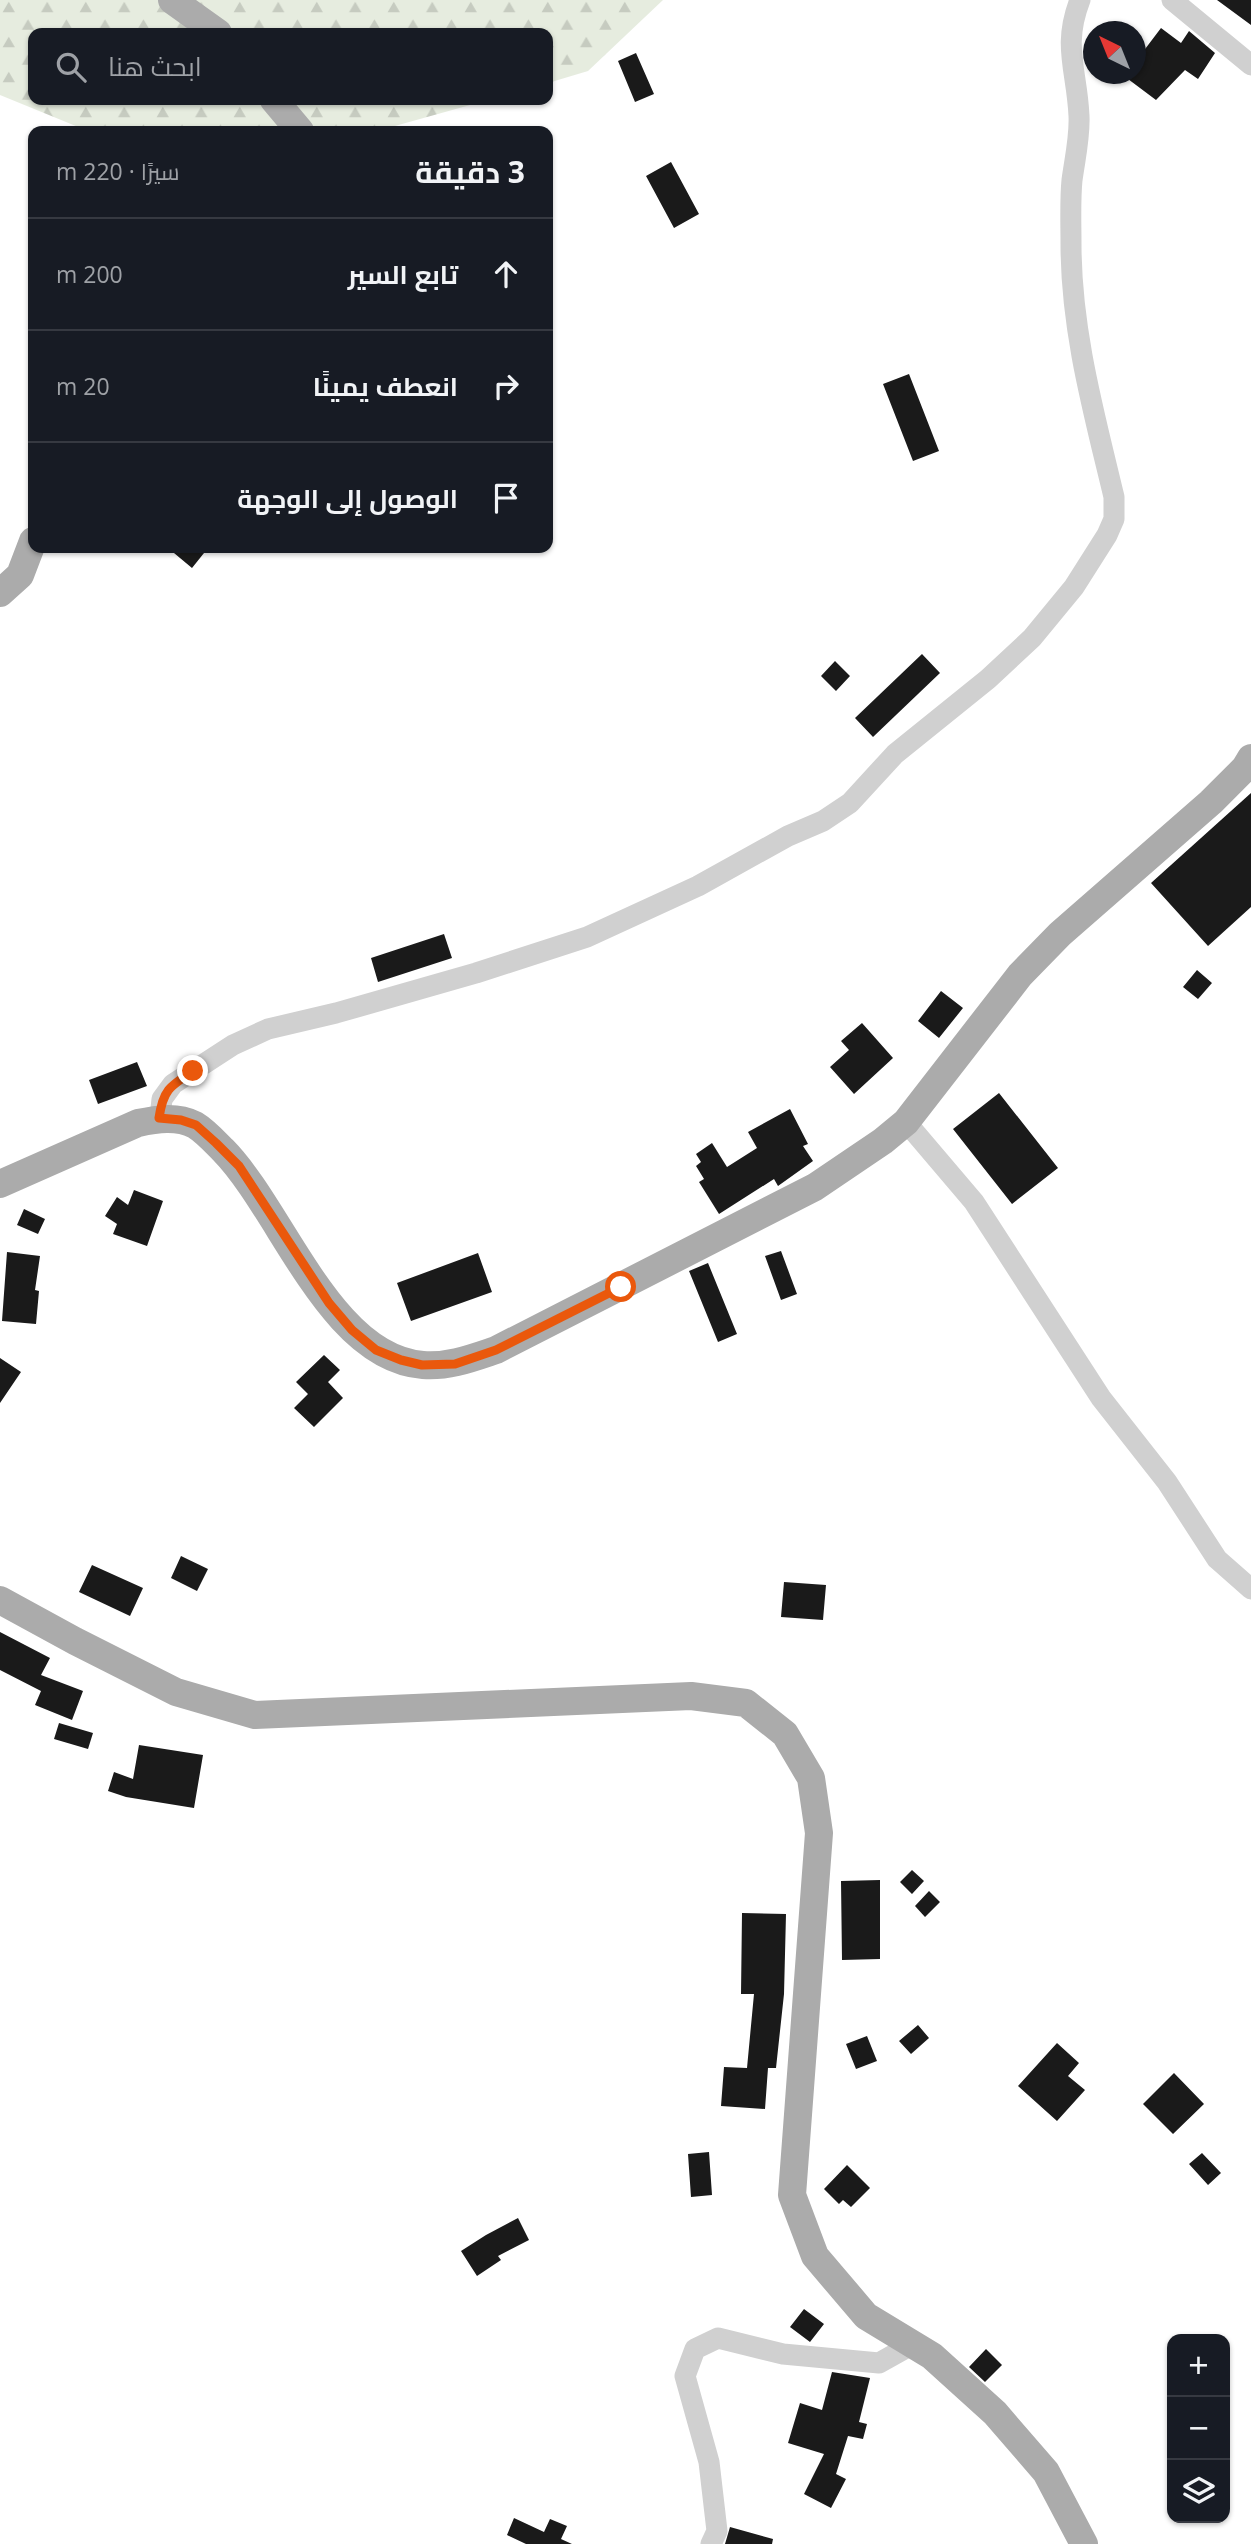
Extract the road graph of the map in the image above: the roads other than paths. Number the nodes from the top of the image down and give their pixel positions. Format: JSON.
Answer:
{"nodes":[{"id":1,"x":172,"y":0,"type":"edge"},
{"id":2,"x":1080,"y":0,"type":"edge"},
{"id":3,"x":1172,"y":0,"type":"edge"},
{"id":4,"x":211,"y":28,"type":"edge"},
{"id":5,"x":1251,"y":65,"type":"edge"},
{"id":6,"x":278,"y":105,"type":"edge"},
{"id":7,"x":296,"y":126,"type":"edge"},
{"id":8,"x":28,"y":553,"type":"edge"},
{"id":9,"x":0,"y":593,"type":"edge"},
{"id":10,"x":1251,"y":758,"type":"edge"},
{"id":11,"x":159,"y":1118,"type":"junction"},
{"id":12,"x":906,"y":1122,"type":"junction"},
{"id":13,"x":0,"y":1184,"type":"edge"},
{"id":14,"x":1251,"y":1589,"type":"edge"},
{"id":15,"x":0,"y":1600,"type":"edge"},
{"id":16,"x":913,"y":2344,"type":"junction"},
{"id":17,"x":711,"y":2544,"type":"edge"},
{"id":18,"x":1084,"y":2544,"type":"edge"}],
"edges":[{"from":1,"to":4,"type":"main road"},
{"from":2,"to":11,"type":"street"},
{"from":3,"to":5,"type":"street"},
{"from":6,"to":7,"type":"main road"},
{"from":8,"to":9,"type":"main road"},
{"from":10,"to":12,"type":"main road"},
{"from":11,"to":12,"type":"main road"},
{"from":11,"to":13,"type":"main road"},
{"from":12,"to":14,"type":"street"},
{"from":15,"to":16,"type":"main road"},
{"from":16,"to":17,"type":"street"},
{"from":16,"to":18,"type":"main road"}]}
